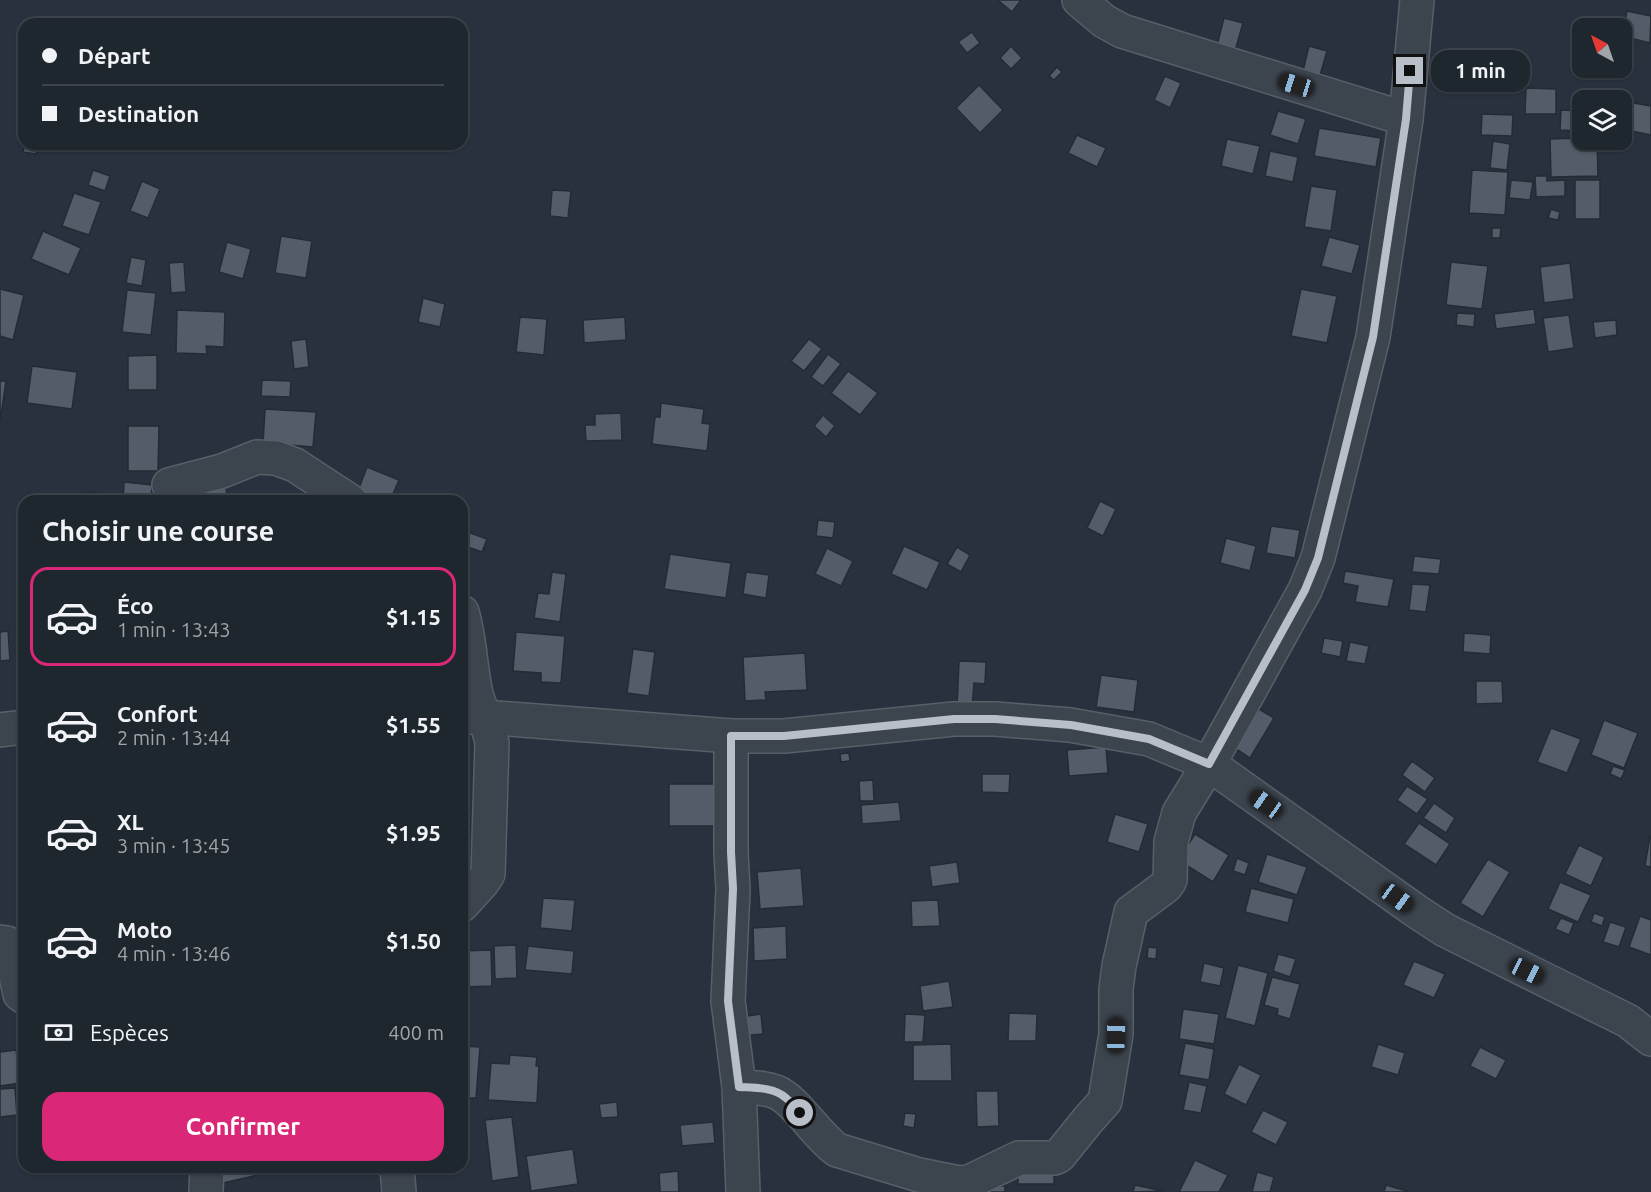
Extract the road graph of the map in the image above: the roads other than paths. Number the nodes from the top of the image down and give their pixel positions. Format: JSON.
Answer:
{"nodes":[{"id":1,"x":1079,"y":0,"type":"edge"},
{"id":2,"x":1417,"y":0,"type":"edge"},
{"id":3,"x":1406,"y":119,"type":"junction"},
{"id":4,"x":169,"y":485,"type":"dead end"},
{"id":5,"x":341,"y":495,"type":"edge"},
{"id":6,"x":468,"y":632,"type":"edge"},
{"id":7,"x":473,"y":717,"type":"edge"},
{"id":8,"x":18,"y":728,"type":"edge"},
{"id":9,"x":0,"y":730,"type":"edge"},
{"id":10,"x":731,"y":736,"type":"junction"},
{"id":11,"x":1209,"y":764,"type":"junction"},
{"id":12,"x":468,"y":898,"type":"edge"},
{"id":13,"x":0,"y":942,"type":"edge"},
{"id":14,"x":18,"y":985,"type":"edge"},
{"id":15,"x":1651,"y":1039,"type":"edge"},
{"id":16,"x":739,"y":1087,"type":"junction"},
{"id":17,"x":207,"y":1173,"type":"edge"},
{"id":18,"x":397,"y":1173,"type":"edge"},
{"id":19,"x":206,"y":1192,"type":"edge"},
{"id":20,"x":399,"y":1192,"type":"edge"},
{"id":21,"x":743,"y":1192,"type":"edge"}],
"edges":[{"from":1,"to":3,"type":"street"},
{"from":2,"to":3,"type":"street"},
{"from":3,"to":11,"type":"street"},
{"from":4,"to":5,"type":"street"},
{"from":6,"to":7,"type":"street"},
{"from":7,"to":10,"type":"street"},
{"from":7,"to":12,"type":"street"},
{"from":8,"to":9,"type":"street"},
{"from":10,"to":11,"type":"street"},
{"from":10,"to":16,"type":"street"},
{"from":11,"to":15,"type":"street"},
{"from":11,"to":16,"type":"street"},
{"from":13,"to":14,"type":"street"},
{"from":16,"to":21,"type":"street"},
{"from":17,"to":19,"type":"street"},
{"from":18,"to":20,"type":"street"}]}
